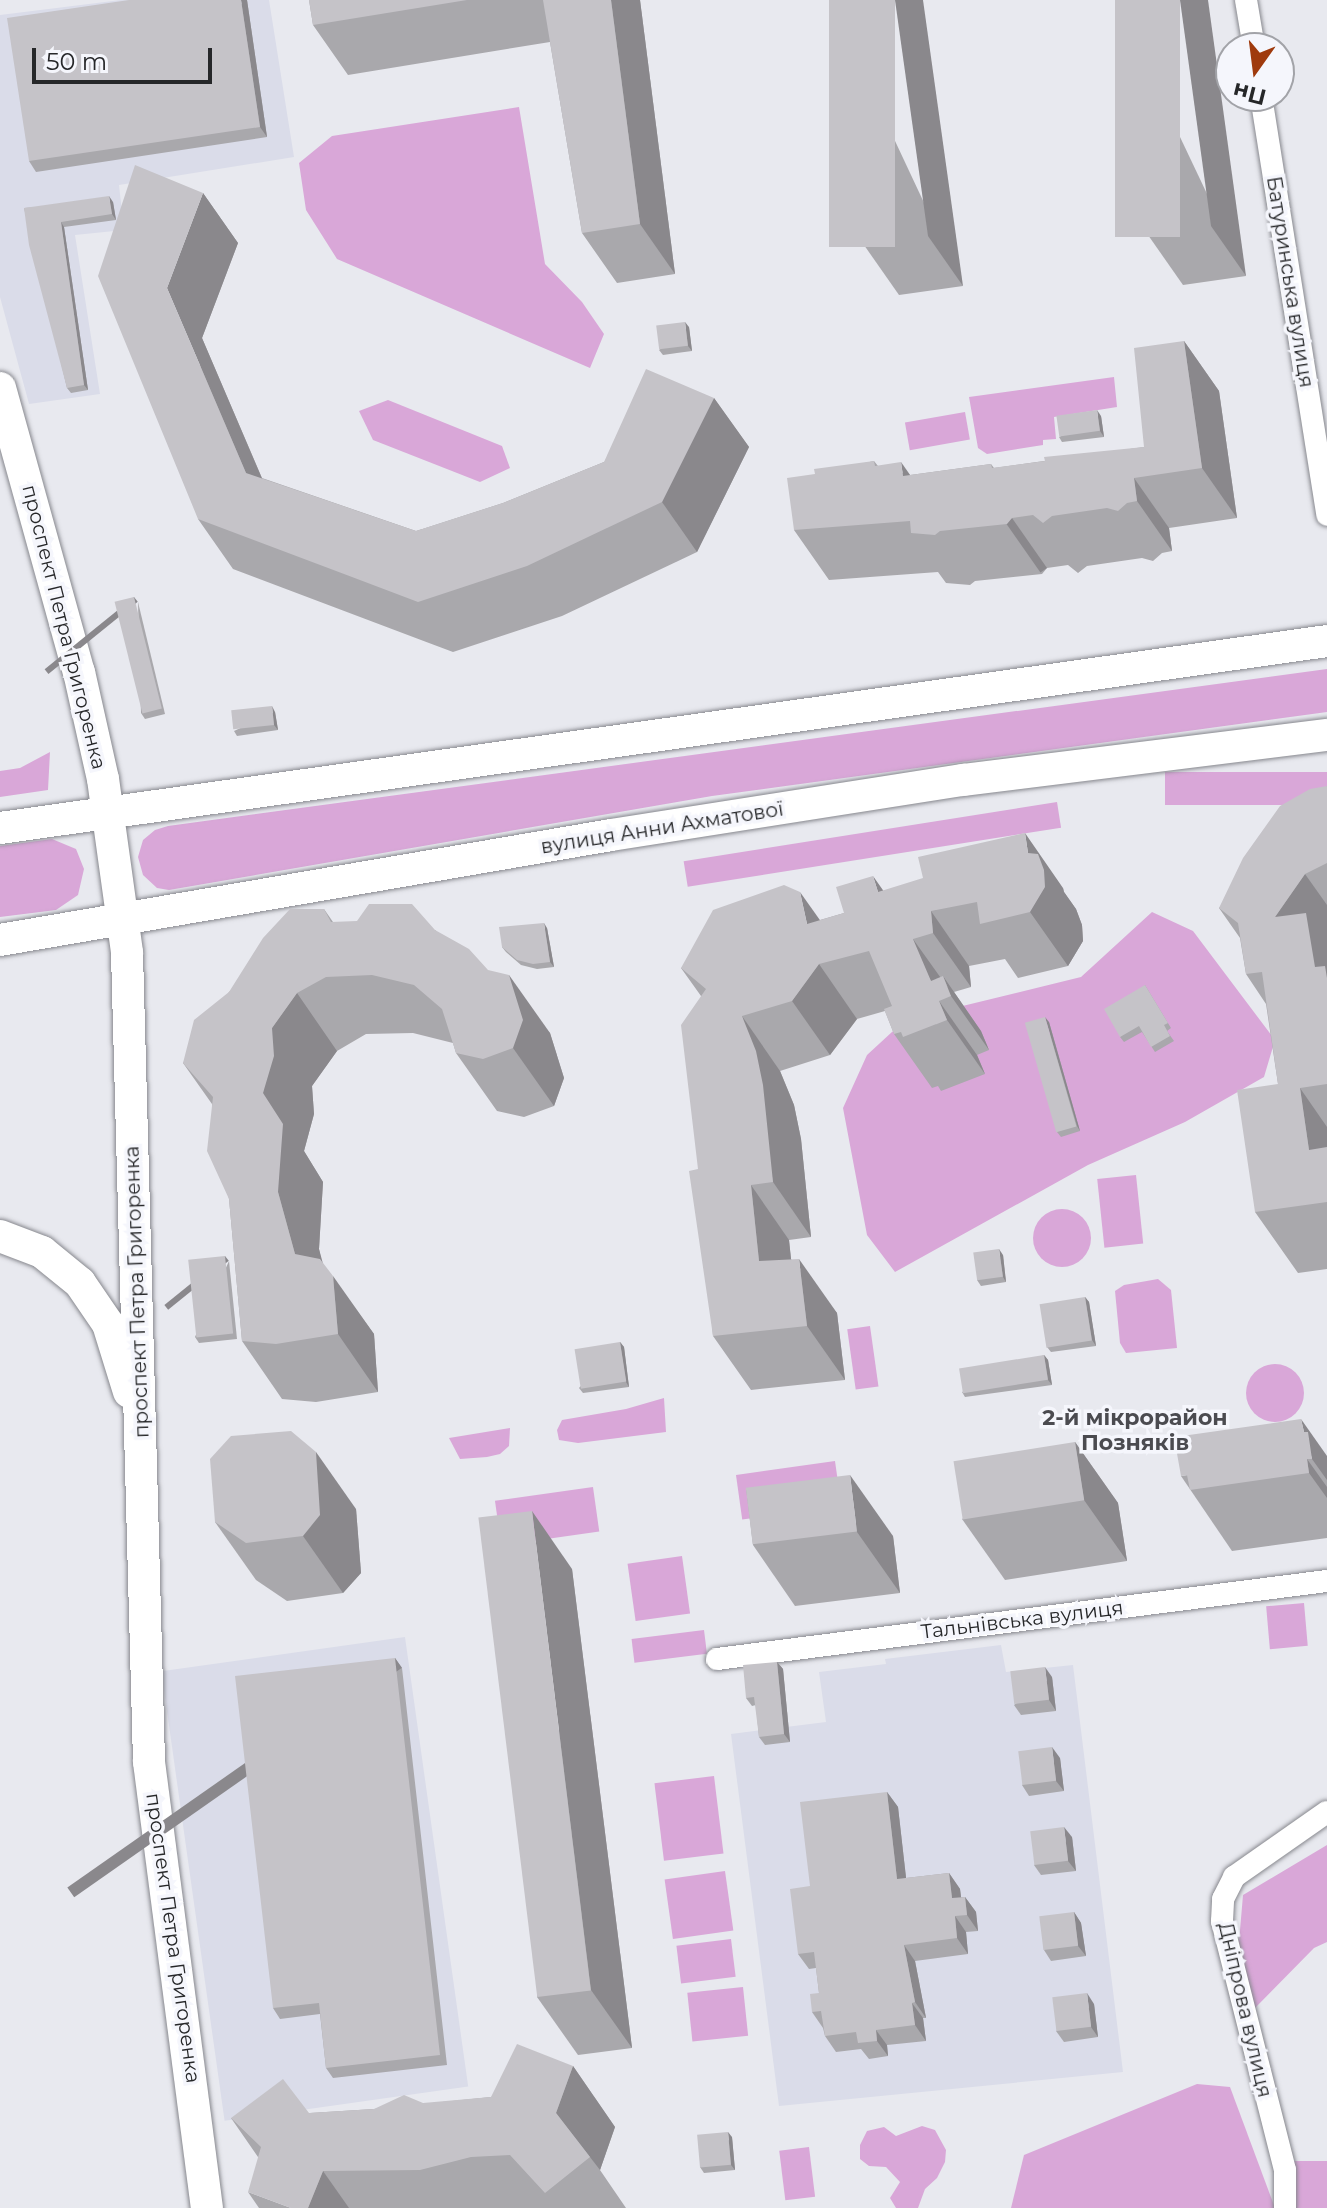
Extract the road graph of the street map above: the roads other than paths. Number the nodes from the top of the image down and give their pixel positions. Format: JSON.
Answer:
{"nodes":[{"id":1,"x":1246,"y":0,"type":"edge"},
{"id":2,"x":1251,"y":32,"type":"edge"},
{"id":3,"x":1264,"y":112,"type":"edge"},
{"id":4,"x":0,"y":388,"type":"edge"},
{"id":5,"x":1327,"y":515,"type":"edge"},
{"id":6,"x":1327,"y":641,"type":"edge"},
{"id":7,"x":1327,"y":735,"type":"edge"},
{"id":8,"x":107,"y":812,"type":"junction"},
{"id":9,"x":0,"y":828,"type":"edge"},
{"id":10,"x":122,"y":922,"type":"junction"},
{"id":11,"x":0,"y":940,"type":"edge"},
{"id":12,"x":0,"y":1236,"type":"edge"},
{"id":13,"x":140,"y":1430,"type":"junction"},
{"id":14,"x":1327,"y":1581,"type":"edge"},
{"id":15,"x":717,"y":1659,"type":"dead end"},
{"id":16,"x":1327,"y":1812,"type":"edge"},
{"id":17,"x":207,"y":2208,"type":"edge"},
{"id":18,"x":1285,"y":2208,"type":"edge"}],
"edges":[{"from":1,"to":2,"type":"street"},
{"from":3,"to":5,"type":"street","name":"Батуринська вулиця"},
{"from":4,"to":8,"type":"main road","name":"проспект Петра Григоренка"},
{"from":6,"to":8,"type":"main road"},
{"from":7,"to":10,"type":"main road","name":"вулиця Анни Ахматової"},
{"from":8,"to":9,"type":"main road"},
{"from":8,"to":10,"type":"main road","name":"проспект Петра Григоренка"},
{"from":10,"to":11,"type":"main road","name":"вулиця Анни Ахматової"},
{"from":10,"to":13,"type":"main road","name":"проспект Петра Григоренка"},
{"from":12,"to":13,"type":"main road"},
{"from":13,"to":17,"type":"main road","name":"проспект Петра Григоренка"},
{"from":14,"to":15,"type":"street","name":"Тальнівська вулиця"},
{"from":16,"to":18,"type":"street","name":"Дніпрова вулиця"}]}
